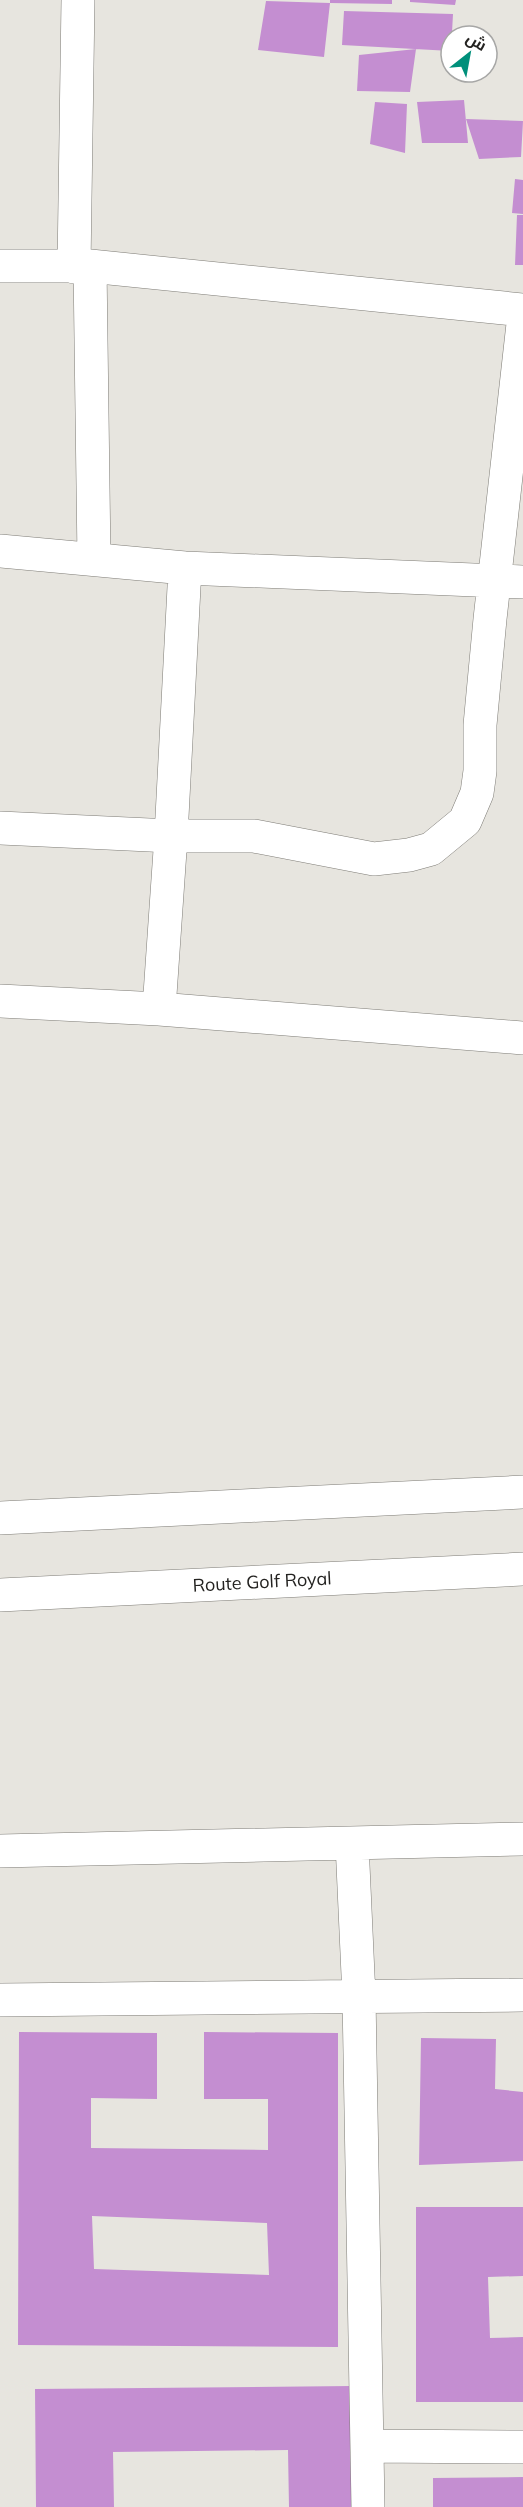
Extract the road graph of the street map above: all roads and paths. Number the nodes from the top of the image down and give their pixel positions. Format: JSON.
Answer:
{"nodes":[{"id":1,"x":78,"y":0,"type":"edge"},
{"id":2,"x":0,"y":266,"type":"edge"},
{"id":3,"x":82,"y":266,"type":"junction"},
{"id":4,"x":523,"y":310,"type":"edge"},
{"id":5,"x":523,"y":324,"type":"edge"},
{"id":6,"x":0,"y":551,"type":"edge"},
{"id":7,"x":94,"y":559,"type":"junction"},
{"id":8,"x":185,"y":568,"type":"junction"},
{"id":9,"x":509,"y":581,"type":"edge"},
{"id":10,"x":0,"y":828,"type":"edge"},
{"id":11,"x":171,"y":836,"type":"junction"},
{"id":12,"x":0,"y":1001,"type":"edge"},
{"id":13,"x":159,"y":1009,"type":"junction"},
{"id":14,"x":523,"y":1038,"type":"edge"},
{"id":15,"x":523,"y":1492,"type":"edge"},
{"id":16,"x":0,"y":1518,"type":"edge"},
{"id":17,"x":523,"y":1569,"type":"edge"},
{"id":18,"x":0,"y":1595,"type":"edge"},
{"id":19,"x":523,"y":1839,"type":"edge"},
{"id":20,"x":352,"y":1843,"type":"junction"},
{"id":21,"x":0,"y":1851,"type":"edge"},
{"id":22,"x":523,"y":1995,"type":"edge"},
{"id":23,"x":359,"y":1997,"type":"junction"},
{"id":24,"x":0,"y":2000,"type":"edge"},
{"id":25,"x":367,"y":2446,"type":"junction"},
{"id":26,"x":523,"y":2447,"type":"edge"},
{"id":27,"x":368,"y":2507,"type":"edge"}],
"edges":[{"from":1,"to":3,"type":"street"},
{"from":2,"to":3,"type":"street"},
{"from":3,"to":4,"type":"street"},
{"from":3,"to":7,"type":"street"},
{"from":5,"to":9,"type":"street"},
{"from":6,"to":7,"type":"street"},
{"from":7,"to":8,"type":"street"},
{"from":8,"to":9,"type":"street"},
{"from":8,"to":11,"type":"street"},
{"from":9,"to":11,"type":"street"},
{"from":10,"to":11,"type":"street"},
{"from":11,"to":13,"type":"street"},
{"from":12,"to":13,"type":"street"},
{"from":13,"to":14,"type":"street"},
{"from":15,"to":16,"type":"street"},
{"from":17,"to":18,"type":"street","name":"Route Golf Royal"},
{"from":19,"to":20,"type":"street"},
{"from":20,"to":21,"type":"street"},
{"from":20,"to":23,"type":"street"},
{"from":22,"to":23,"type":"street"},
{"from":23,"to":24,"type":"street"},
{"from":23,"to":25,"type":"street"},
{"from":25,"to":26,"type":"street"},
{"from":25,"to":27,"type":"street"}]}
